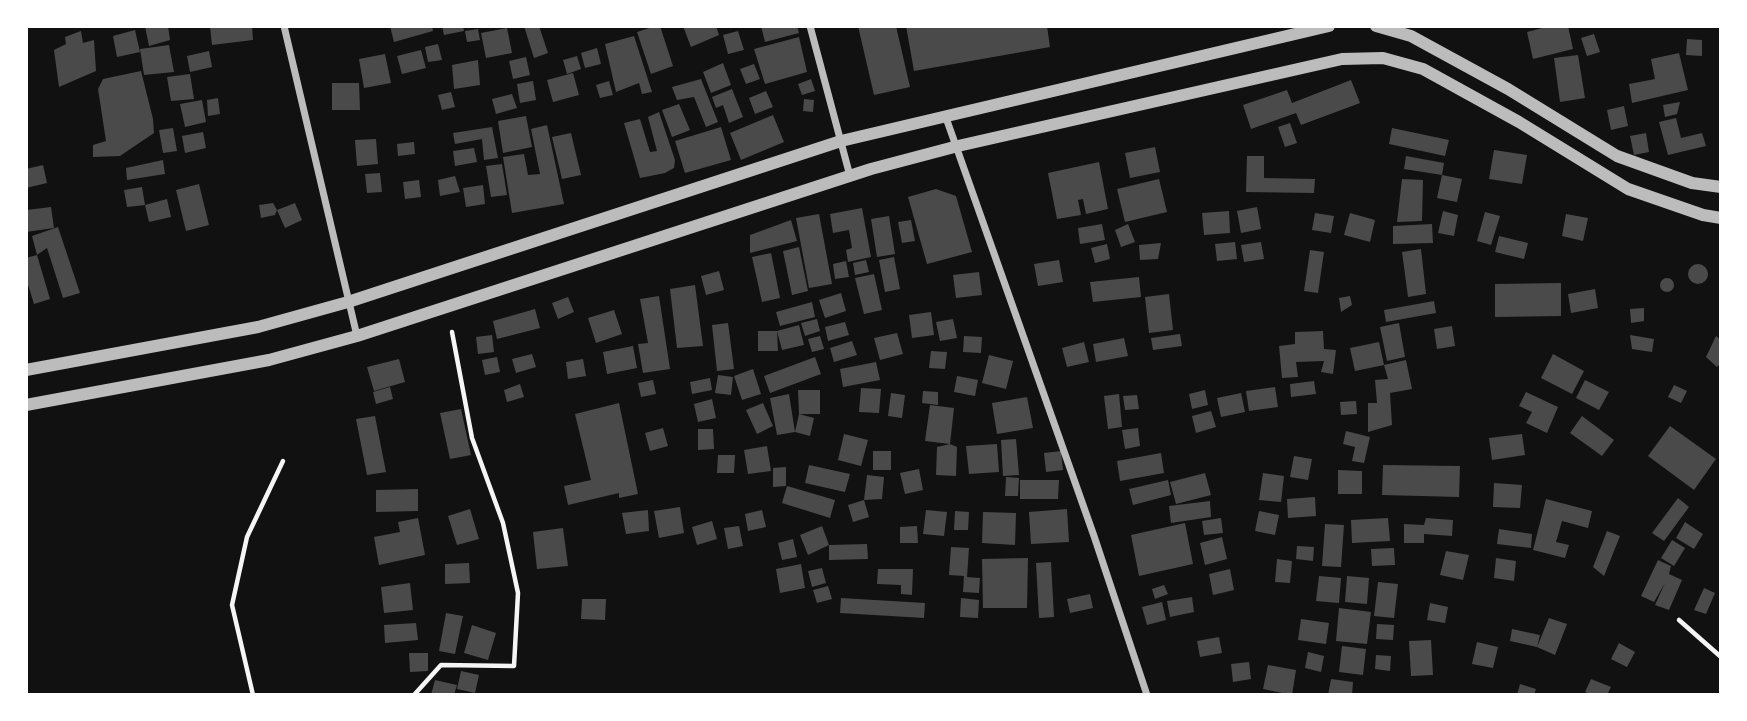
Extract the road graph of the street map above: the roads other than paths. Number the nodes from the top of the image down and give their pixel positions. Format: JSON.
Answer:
{"nodes":[{"id":1,"x":284,"y":26,"type":"edge"},
{"id":2,"x":810,"y":26,"type":"edge"},
{"id":3,"x":1329,"y":26,"type":"edge"},
{"id":4,"x":1376,"y":26,"type":"edge"},
{"id":5,"x":945,"y":115,"type":"junction"},
{"id":6,"x":841,"y":141,"type":"junction"},
{"id":7,"x":958,"y":146,"type":"junction"},
{"id":8,"x":850,"y":176,"type":"junction"},
{"id":9,"x":1721,"y":187,"type":"edge"},
{"id":10,"x":1721,"y":219,"type":"edge"},
{"id":11,"x":348,"y":302,"type":"junction"},
{"id":12,"x":356,"y":336,"type":"junction"},
{"id":13,"x":26,"y":370,"type":"edge"},
{"id":14,"x":26,"y":405,"type":"edge"},
{"id":15,"x":1147,"y":695,"type":"edge"}],
"edges":[{"from":1,"to":11,"type":"street"},
{"from":2,"to":6,"type":"street"},
{"from":3,"to":5,"type":"street"},
{"from":4,"to":9,"type":"street"},
{"from":5,"to":6,"type":"street"},
{"from":5,"to":7,"type":"street"},
{"from":6,"to":8,"type":"street"},
{"from":6,"to":11,"type":"street"},
{"from":7,"to":8,"type":"street"},
{"from":7,"to":10,"type":"street"},
{"from":7,"to":15,"type":"street"},
{"from":8,"to":12,"type":"street"},
{"from":11,"to":12,"type":"street"},
{"from":11,"to":13,"type":"street"},
{"from":12,"to":14,"type":"street"}]}
